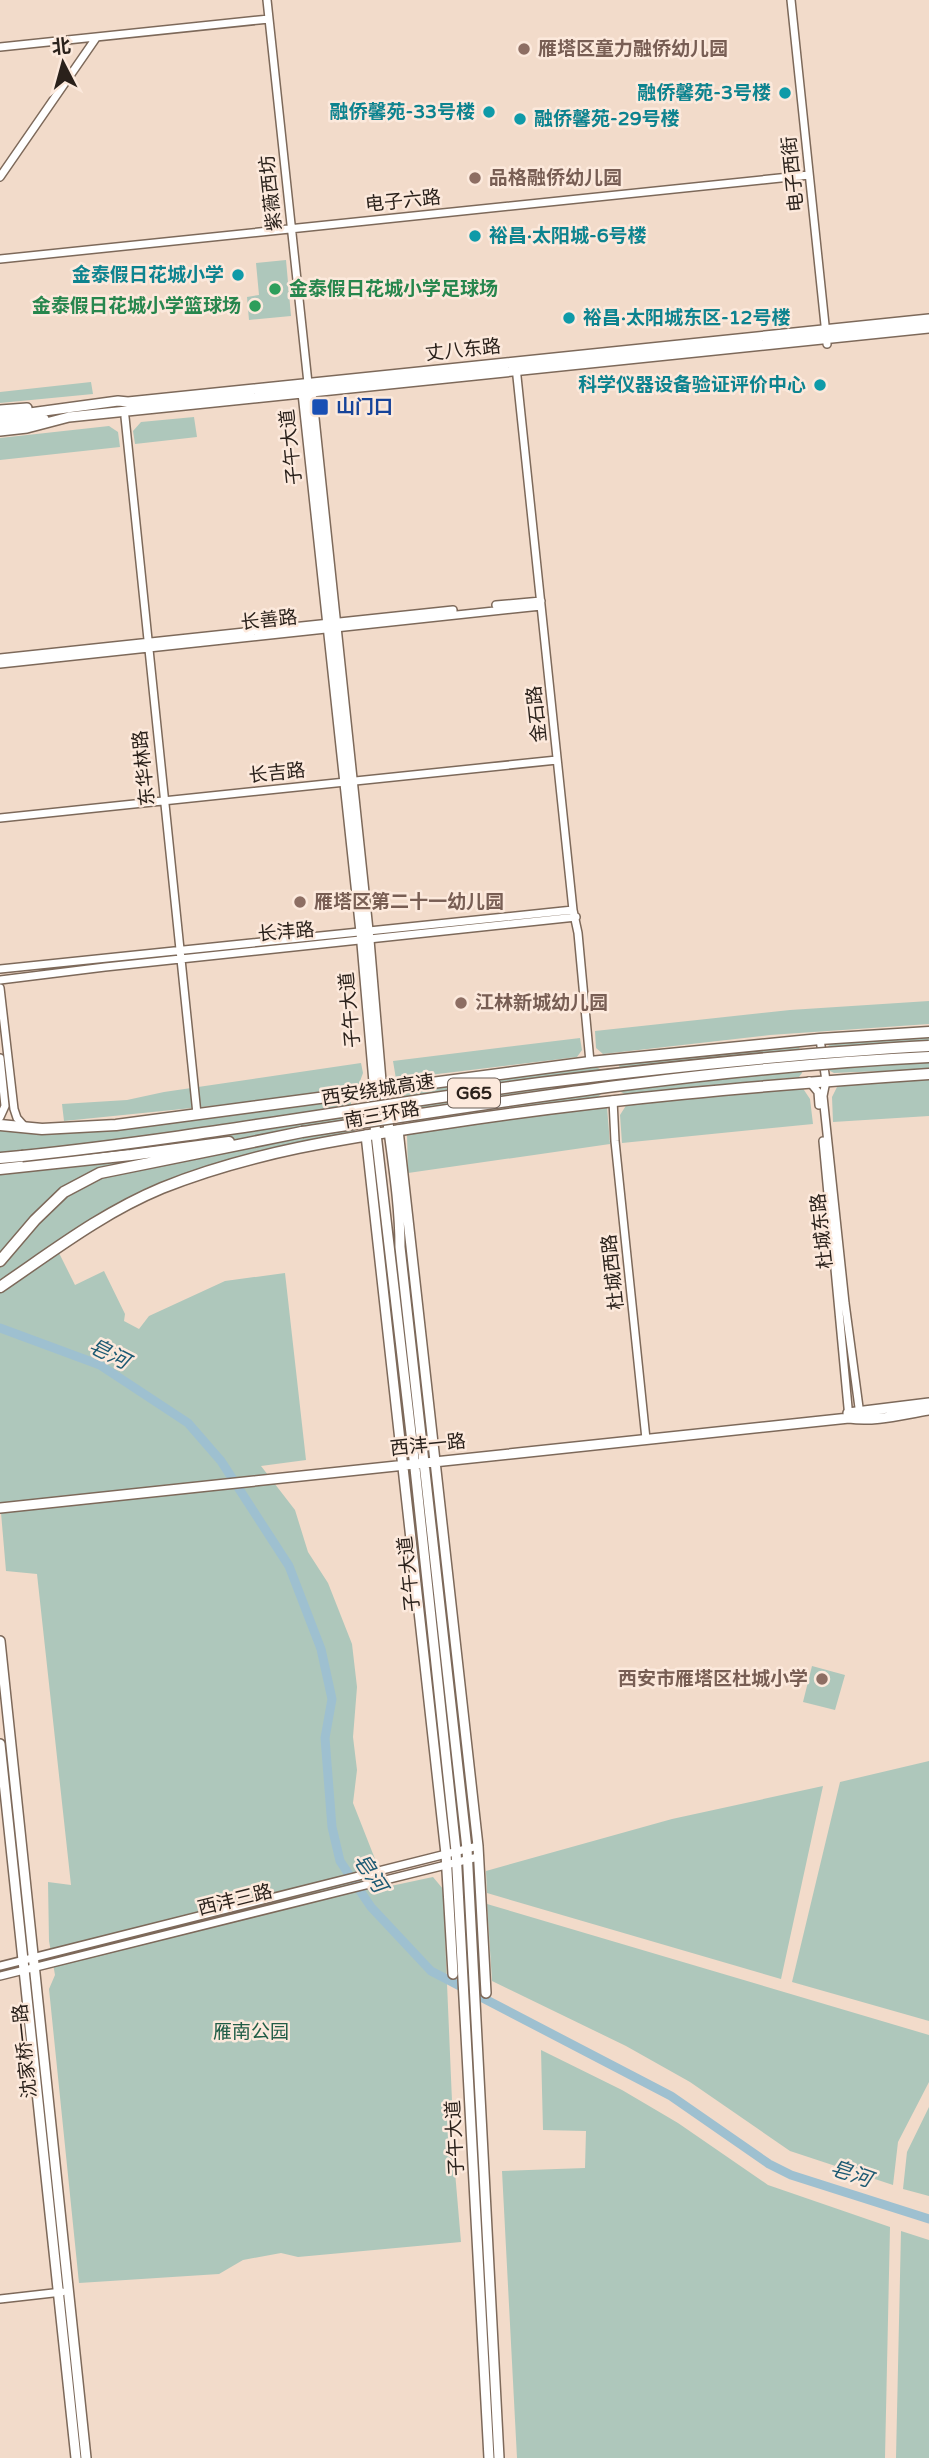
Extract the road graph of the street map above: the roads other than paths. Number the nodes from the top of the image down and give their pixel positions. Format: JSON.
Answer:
{"nodes":[{"id":1,"x":267,"y":0,"type":"edge"},
{"id":2,"x":791,"y":0,"type":"edge"},
{"id":3,"x":269,"y":19,"type":"junction"},
{"id":4,"x":96,"y":38,"type":"junction"},
{"id":5,"x":0,"y":47,"type":"edge"},
{"id":6,"x":809,"y":174,"type":"junction"},
{"id":7,"x":0,"y":177,"type":"edge"},
{"id":8,"x":291,"y":229,"type":"junction"},
{"id":9,"x":0,"y":259,"type":"edge"},
{"id":10,"x":929,"y":319,"type":"edge"},
{"id":11,"x":929,"y":328,"type":"edge"},
{"id":12,"x":826,"y":337,"type":"junction"},
{"id":13,"x":516,"y":367,"type":"junction"},
{"id":14,"x":307,"y":389,"type":"junction"},
{"id":15,"x":64,"y":407,"type":"junction"},
{"id":16,"x":0,"y":410,"type":"edge"},
{"id":17,"x":69,"y":416,"type":"junction"},
{"id":18,"x":0,"y":417,"type":"edge"},
{"id":19,"x":125,"y":417,"type":"dead end"},
{"id":20,"x":22,"y":418,"type":"junction"},
{"id":21,"x":0,"y":423,"type":"edge"},
{"id":22,"x":0,"y":431,"type":"edge"},
{"id":23,"x":541,"y":603,"type":"junction"},
{"id":24,"x":332,"y":625,"type":"junction"},
{"id":25,"x":148,"y":646,"type":"junction"},
{"id":26,"x":0,"y":657,"type":"edge"},
{"id":27,"x":0,"y":664,"type":"edge"},
{"id":28,"x":557,"y":760,"type":"junction"},
{"id":29,"x":349,"y":781,"type":"junction"},
{"id":30,"x":163,"y":800,"type":"junction"},
{"id":31,"x":0,"y":818,"type":"edge"},
{"id":32,"x":574,"y":914,"type":"junction"},
{"id":33,"x":365,"y":936,"type":"junction"},
{"id":34,"x":180,"y":955,"type":"junction"},
{"id":35,"x":0,"y":969,"type":"edge"},
{"id":36,"x":0,"y":980,"type":"edge"},
{"id":37,"x":0,"y":988,"type":"edge"},
{"id":38,"x":929,"y":1031,"type":"edge"},
{"id":39,"x":820,"y":1039,"type":"junction"},
{"id":40,"x":929,"y":1046,"type":"edge"},
{"id":41,"x":929,"y":1057,"type":"edge"},
{"id":42,"x":0,"y":1058,"type":"edge"},
{"id":43,"x":590,"y":1062,"type":"junction"},
{"id":44,"x":929,"y":1074,"type":"edge"},
{"id":45,"x":809,"y":1081,"type":"junction"},
{"id":46,"x":826,"y":1081,"type":"junction"},
{"id":47,"x":371,"y":1091,"type":"junction"},
{"id":48,"x":385,"y":1091,"type":"junction"},
{"id":49,"x":613,"y":1100,"type":"junction"},
{"id":50,"x":197,"y":1115,"type":"junction"},
{"id":51,"x":0,"y":1117,"type":"edge"},
{"id":52,"x":0,"y":1125,"type":"edge"},
{"id":53,"x":26,"y":1127,"type":"junction"},
{"id":54,"x":394,"y":1130,"type":"junction"},
{"id":55,"x":302,"y":1132,"type":"junction"},
{"id":56,"x":371,"y":1134,"type":"junction"},
{"id":57,"x":0,"y":1157,"type":"edge"},
{"id":58,"x":0,"y":1169,"type":"edge"},
{"id":59,"x":0,"y":1261,"type":"edge"},
{"id":60,"x":0,"y":1287,"type":"edge"},
{"id":61,"x":929,"y":1403,"type":"edge"},
{"id":62,"x":929,"y":1410,"type":"edge"},
{"id":63,"x":849,"y":1415,"type":"junction"},
{"id":64,"x":860,"y":1416,"type":"junction"},
{"id":65,"x":646,"y":1437,"type":"junction"},
{"id":66,"x":435,"y":1459,"type":"junction"},
{"id":67,"x":419,"y":1461,"type":"junction"},
{"id":68,"x":403,"y":1463,"type":"junction"},
{"id":69,"x":220,"y":1481,"type":"junction"},
{"id":70,"x":0,"y":1502,"type":"edge"},
{"id":71,"x":0,"y":1508,"type":"edge"},
{"id":72,"x":0,"y":1641,"type":"edge"},
{"id":73,"x":4,"y":1745,"type":"edge"},
{"id":74,"x":457,"y":1760,"type":"junction"},
{"id":75,"x":447,"y":1761,"type":"junction"},
{"id":76,"x":438,"y":1782,"type":"junction"},
{"id":77,"x":473,"y":1853,"type":"junction"},
{"id":78,"x":457,"y":1856,"type":"junction"},
{"id":79,"x":446,"y":1859,"type":"junction"},
{"id":80,"x":28,"y":1963,"type":"junction"},
{"id":81,"x":0,"y":1966,"type":"edge"},
{"id":82,"x":453,"y":1974,"type":"dead end"},
{"id":83,"x":0,"y":1976,"type":"edge"},
{"id":84,"x":486,"y":1993,"type":"dead end"},
{"id":85,"x":63,"y":2292,"type":"junction"},
{"id":86,"x":0,"y":2299,"type":"edge"},
{"id":87,"x":493,"y":2454,"type":"edge"},
{"id":88,"x":76,"y":2458,"type":"edge"},
{"id":89,"x":86,"y":2458,"type":"edge"}],
"edges":[{"from":1,"to":3,"type":"street","name":"紫薇西坊"},
{"from":2,"to":6,"type":"street","name":"电子西街"},
{"from":3,"to":4,"type":"street"},
{"from":3,"to":8,"type":"street","name":"紫薇西坊"},
{"from":4,"to":5,"type":"street"},
{"from":4,"to":7,"type":"street"},
{"from":6,"to":8,"type":"street","name":"电子六路"},
{"from":6,"to":12,"type":"street","name":"电子西街"},
{"from":8,"to":9,"type":"street","name":"电子六路"},
{"from":8,"to":14,"type":"street","name":"紫薇西坊"},
{"from":10,"to":12,"type":"main road","name":"丈八东路"},
{"from":11,"to":12,"type":"main road","name":"丈八东路"},
{"from":12,"to":13,"type":"main road","name":"丈八东路"},
{"from":13,"to":14,"type":"main road","name":"丈八东路"},
{"from":13,"to":23,"type":"street","name":"金石路"},
{"from":14,"to":15,"type":"main road","name":"丈八东路"},
{"from":14,"to":17,"type":"main road","name":"丈八东路"},
{"from":14,"to":24,"type":"main road","name":"子午大道"},
{"from":15,"to":16,"type":"main road"},
{"from":15,"to":20,"type":"main road","name":"丈八东路"},
{"from":17,"to":20,"type":"main road","name":"丈八东路"},
{"from":17,"to":22,"type":"main road","name":"丈八东路"},
{"from":18,"to":20,"type":"main road","name":"丈八东路"},
{"from":19,"to":25,"type":"street","name":"东华林路"},
{"from":20,"to":21,"type":"main road","name":"丈八东路"},
{"from":23,"to":24,"type":"street","name":"长善路"},
{"from":23,"to":28,"type":"street","name":"金石路"},
{"from":24,"to":25,"type":"street","name":"长善路"},
{"from":24,"to":29,"type":"main road","name":"子午大道"},
{"from":25,"to":26,"type":"street","name":"长善路"},
{"from":25,"to":27,"type":"street","name":"长善路"},
{"from":25,"to":30,"type":"street","name":"东华林路"},
{"from":28,"to":29,"type":"street","name":"长吉路"},
{"from":28,"to":32,"type":"street","name":"金石路"},
{"from":29,"to":30,"type":"street","name":"长吉路"},
{"from":29,"to":33,"type":"main road","name":"子午大道"},
{"from":30,"to":31,"type":"street","name":"长吉路"},
{"from":30,"to":34,"type":"street","name":"东华林路"},
{"from":32,"to":33,"type":"street","name":"长沣路"},
{"from":32,"to":43,"type":"street","name":"金石路"},
{"from":33,"to":34,"type":"street","name":"长沣路"},
{"from":33,"to":47,"type":"main road","name":"子午大道"},
{"from":33,"to":48,"type":"main road","name":"子午大道"},
{"from":34,"to":35,"type":"street","name":"长沣路"},
{"from":34,"to":36,"type":"street","name":"长沣路"},
{"from":34,"to":50,"type":"street","name":"东华林路"},
{"from":37,"to":53,"type":"street"},
{"from":38,"to":39,"type":"highway","name":"南三环路"},
{"from":39,"to":43,"type":"highway","name":"南三环路"},
{"from":39,"to":46,"type":"street","name":"杜城东路"},
{"from":40,"to":57,"type":"highway","name":"西安绕城高速","number":"G65","bridge":true},
{"from":41,"to":55,"type":"highway","name":"西安绕城高速","number":"G65","bridge":true},
{"from":42,"to":51,"type":"street"},
{"from":43,"to":48,"type":"highway","name":"南三环路"},
{"from":44,"to":46,"type":"highway","name":"南三环路"},
{"from":45,"to":46,"type":"highway","name":"南三环路"},
{"from":45,"to":49,"type":"highway","name":"南三环路"},
{"from":45,"to":63,"type":"street","name":"杜城东路"},
{"from":46,"to":64,"type":"street","name":"杜城东路"},
{"from":47,"to":48,"type":"highway","name":"南三环路"},
{"from":47,"to":50,"type":"highway","name":"南三环路"},
{"from":47,"to":56,"type":"main road","name":"子午大道"},
{"from":48,"to":54,"type":"main road","name":"子午大道"},
{"from":49,"to":54,"type":"highway","name":"南三环路"},
{"from":49,"to":65,"type":"street","name":"杜城西路"},
{"from":50,"to":53,"type":"highway","name":"南三环路"},
{"from":52,"to":53,"type":"highway","name":"南三环路"},
{"from":54,"to":56,"type":"highway","name":"南三环路"},
{"from":54,"to":66,"type":"main road"},
{"from":54,"to":67,"type":"main road","name":"子午大道"},
{"from":55,"to":58,"type":"highway","name":"西安绕城高速","number":"G65"},
{"from":55,"to":59,"type":"highway"},
{"from":56,"to":60,"type":"highway","name":"南三环路"},
{"from":56,"to":67,"type":"main road","name":"子午大道"},
{"from":56,"to":68,"type":"main road"},
{"from":61,"to":64,"type":"main road"},
{"from":62,"to":64,"type":"main road"},
{"from":63,"to":64,"type":"main road","name":"西沣一路"},
{"from":63,"to":65,"type":"main road","name":"西沣一路"},
{"from":65,"to":66,"type":"main road","name":"西沣一路"},
{"from":66,"to":67,"type":"main road","name":"西沣一路"},
{"from":66,"to":77,"type":"main road"},
{"from":67,"to":68,"type":"main road","name":"西沣一路"},
{"from":67,"to":74,"type":"main road","name":"子午大道"},
{"from":67,"to":75,"type":"main road","name":"子午大道"},
{"from":68,"to":69,"type":"main road","name":"西沣一路"},
{"from":68,"to":76,"type":"main road"},
{"from":69,"to":70,"type":"main road","name":"西沣一路"},
{"from":69,"to":71,"type":"main road","name":"西沣一路"},
{"from":72,"to":73,"type":"main road","name":"沈家桥一路"},
{"from":73,"to":80,"type":"main road","name":"沈家桥一路"},
{"from":74,"to":75,"type":"main road"},
{"from":74,"to":77,"type":"main road","name":"子午大道"},
{"from":75,"to":76,"type":"main road"},
{"from":75,"to":78,"type":"main road","name":"子午大道"},
{"from":76,"to":79,"type":"main road"},
{"from":77,"to":78,"type":"street","name":"西沣三路"},
{"from":77,"to":84,"type":"main road"},
{"from":77,"to":87,"type":"main road","name":"子午大道"},
{"from":78,"to":79,"type":"street","name":"西沣三路"},
{"from":78,"to":87,"type":"main road","name":"子午大道"},
{"from":79,"to":80,"type":"street","name":"西沣三路"},
{"from":79,"to":80,"type":"street","name":"西沣三路"},
{"from":79,"to":82,"type":"main road"},
{"from":80,"to":81,"type":"street","name":"西沣三路"},
{"from":80,"to":83,"type":"street","name":"西沣三路"},
{"from":80,"to":85,"type":"main road","name":"沈家桥一路"},
{"from":85,"to":86,"type":"street"},
{"from":85,"to":88,"type":"main road","name":"沈家桥一路"},
{"from":85,"to":89,"type":"main road","name":"沈家桥一路"}]}
